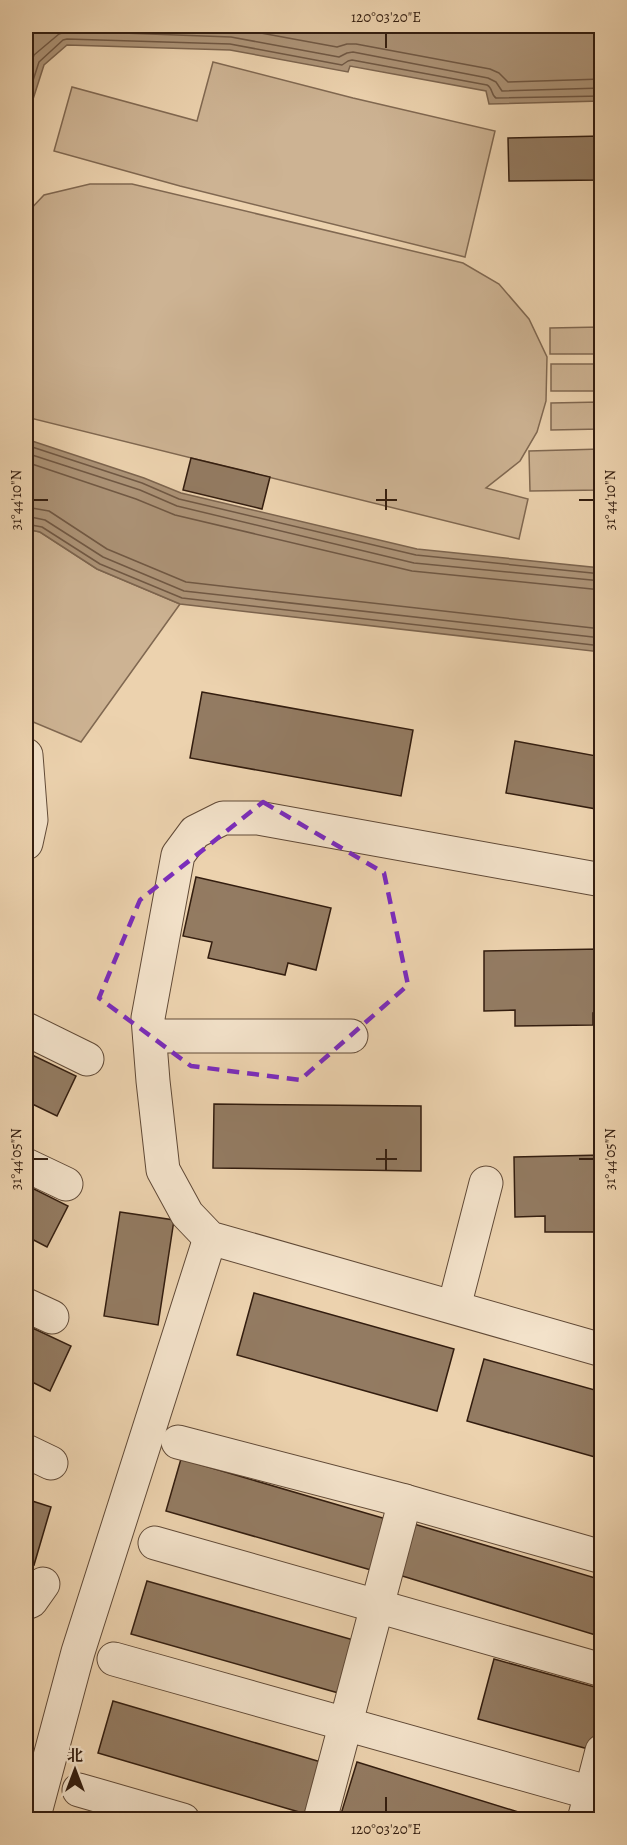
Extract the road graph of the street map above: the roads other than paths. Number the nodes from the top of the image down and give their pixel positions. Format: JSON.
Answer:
{"nodes":[{"id":1,"x":26,"y":755,"type":"edge"},
{"id":2,"x":26,"y":843,"type":"edge"},
{"id":3,"x":602,"y":880,"type":"edge"},
{"id":4,"x":26,"y":1029,"type":"edge"},
{"id":5,"x":150,"y":1036,"type":"junction"},
{"id":6,"x":351,"y":1036,"type":"dead end"},
{"id":7,"x":87,"y":1059,"type":"dead end"},
{"id":8,"x":26,"y":1165,"type":"edge"},
{"id":9,"x":486,"y":1183,"type":"dead end"},
{"id":10,"x":66,"y":1184,"type":"dead end"},
{"id":11,"x":210,"y":1238,"type":"junction"},
{"id":12,"x":454,"y":1307,"type":"junction"},
{"id":13,"x":602,"y":1350,"type":"edge"},
{"id":14,"x":178,"y":1442,"type":"dead end"},
{"id":15,"x":405,"y":1501,"type":"junction"},
{"id":16,"x":155,"y":1543,"type":"dead end"},
{"id":17,"x":602,"y":1557,"type":"edge"},
{"id":18,"x":376,"y":1606,"type":"junction"},
{"id":19,"x":114,"y":1659,"type":"dead end"},
{"id":20,"x":602,"y":1670,"type":"edge"},
{"id":21,"x":345,"y":1724,"type":"junction"},
{"id":22,"x":36,"y":1768,"type":"edge"},
{"id":23,"x":595,"y":1780,"type":"edge"},
{"id":24,"x":79,"y":1791,"type":"dead end"},
{"id":25,"x":33,"y":1820,"type":"edge"},
{"id":26,"x":183,"y":1820,"type":"edge"},
{"id":27,"x":320,"y":1820,"type":"edge"}],
"edges":[{"from":1,"to":2,"type":"lane"},
{"from":3,"to":5,"type":"lane"},
{"from":4,"to":7,"type":"lane"},
{"from":5,"to":6,"type":"lane"},
{"from":5,"to":11,"type":"lane"},
{"from":8,"to":10,"type":"lane"},
{"from":9,"to":12,"type":"lane"},
{"from":11,"to":12,"type":"lane"},
{"from":11,"to":22,"type":"lane"},
{"from":12,"to":13,"type":"lane"},
{"from":14,"to":15,"type":"lane"},
{"from":15,"to":17,"type":"lane"},
{"from":15,"to":18,"type":"lane"},
{"from":16,"to":18,"type":"lane"},
{"from":18,"to":20,"type":"lane"},
{"from":18,"to":21,"type":"lane"},
{"from":19,"to":21,"type":"lane"},
{"from":21,"to":23,"type":"lane"},
{"from":21,"to":27,"type":"lane"},
{"from":22,"to":25,"type":"lane"},
{"from":24,"to":26,"type":"lane"}]}
